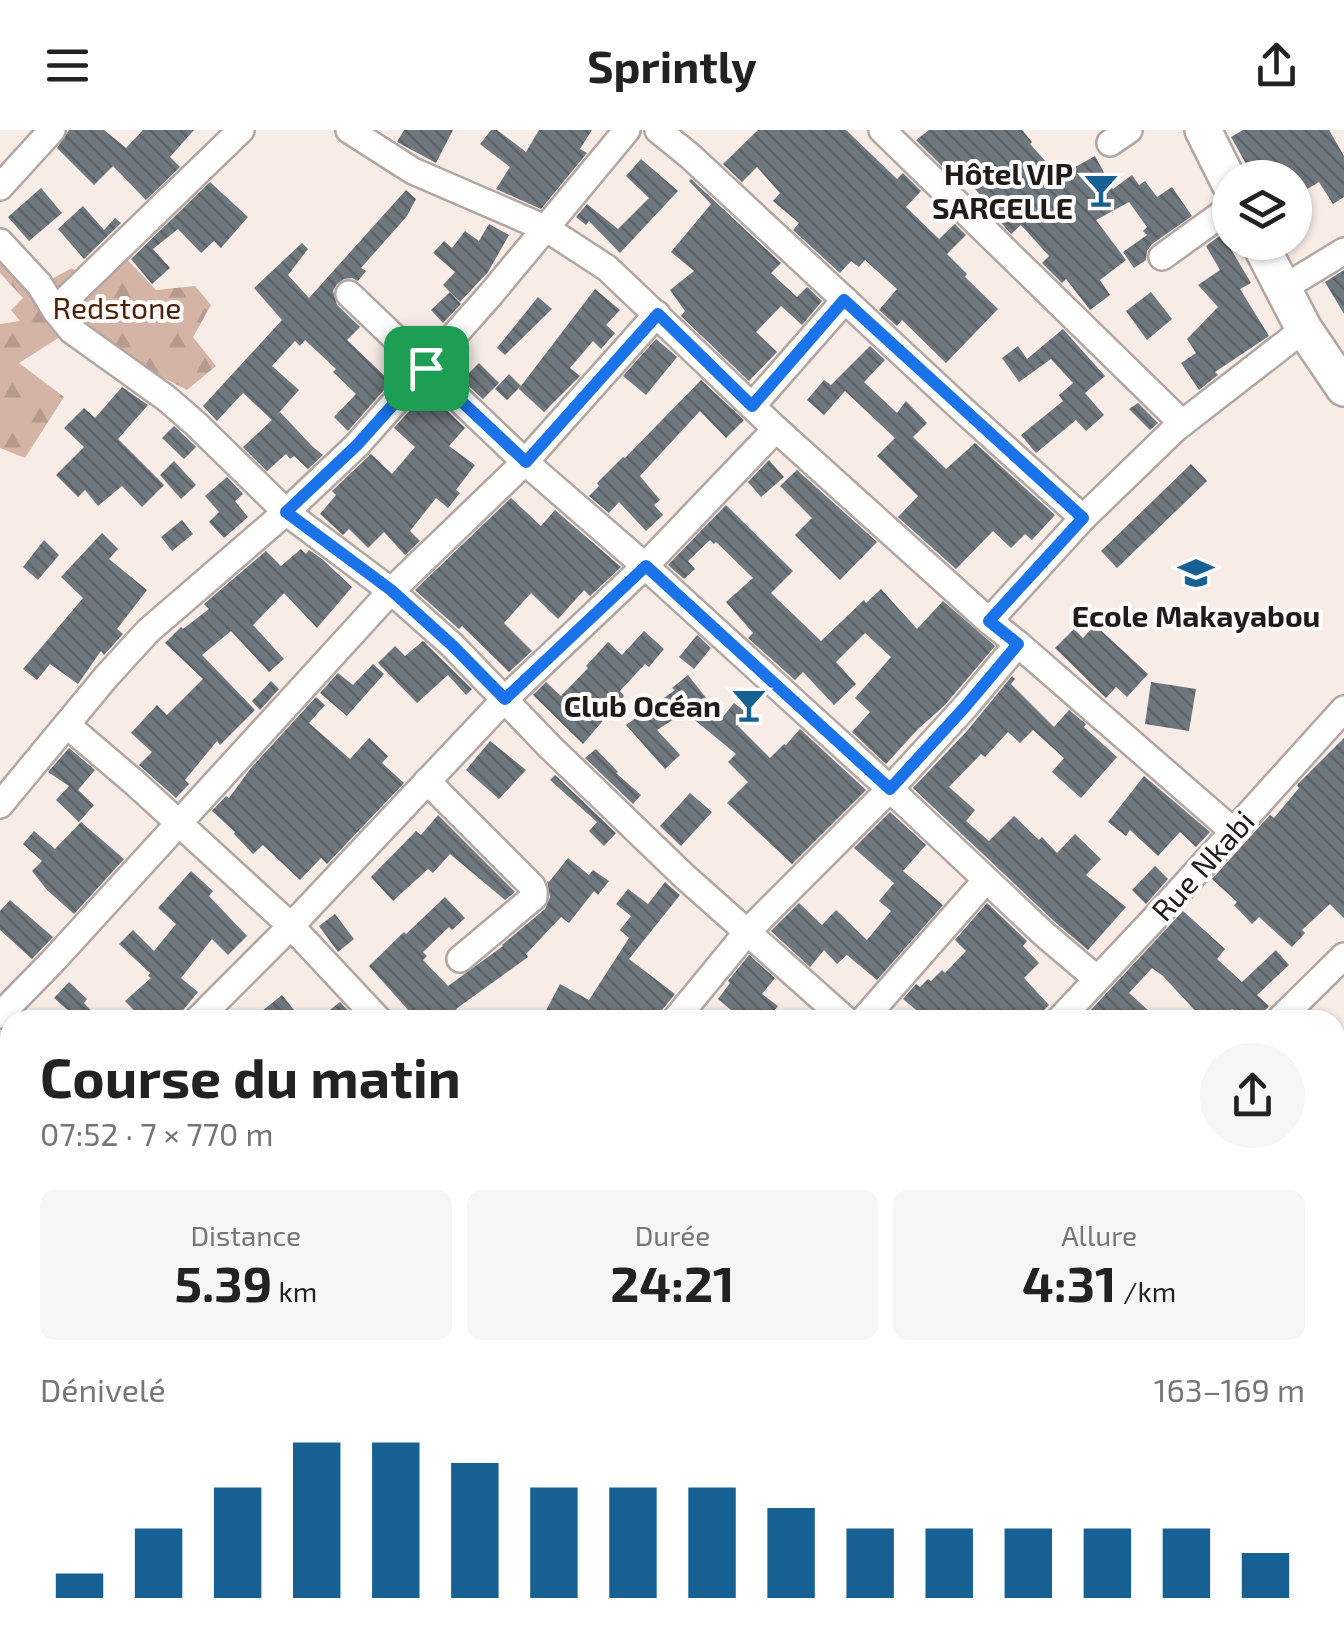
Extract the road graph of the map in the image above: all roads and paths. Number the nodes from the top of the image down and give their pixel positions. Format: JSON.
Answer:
{"nodes":[{"id":1,"x":52,"y":130,"type":"edge"},
{"id":2,"x":241,"y":130,"type":"edge"},
{"id":3,"x":348,"y":130,"type":"edge"},
{"id":4,"x":627,"y":130,"type":"edge"},
{"id":5,"x":658,"y":130,"type":"edge"},
{"id":6,"x":882,"y":130,"type":"edge"},
{"id":7,"x":1202,"y":130,"type":"edge"},
{"id":8,"x":1218,"y":160,"type":"edge"},
{"id":9,"x":0,"y":186,"type":"edge"},
{"id":10,"x":1212,"y":221,"type":"edge"},
{"id":11,"x":546,"y":230,"type":"junction"},
{"id":12,"x":0,"y":242,"type":"edge"},
{"id":13,"x":1344,"y":251,"type":"edge"},
{"id":14,"x":1162,"y":256,"type":"dead end"},
{"id":15,"x":1268,"y":260,"type":"edge"},
{"id":16,"x":1282,"y":289,"type":"junction"},
{"id":17,"x":349,"y":294,"type":"dead end"},
{"id":18,"x":844,"y":300,"type":"junction"},
{"id":19,"x":54,"y":310,"type":"junction"},
{"id":20,"x":658,"y":314,"type":"junction"},
{"id":21,"x":1304,"y":329,"type":"junction"},
{"id":22,"x":426,"y":368,"type":"junction"},
{"id":23,"x":1344,"y":388,"type":"edge"},
{"id":24,"x":752,"y":406,"type":"junction"},
{"id":25,"x":1182,"y":423,"type":"junction"},
{"id":26,"x":776,"y":429,"type":"junction"},
{"id":27,"x":526,"y":462,"type":"junction"},
{"id":28,"x":286,"y":512,"type":"junction"},
{"id":29,"x":1083,"y":518,"type":"junction"},
{"id":30,"x":646,"y":566,"type":"junction"},
{"id":31,"x":391,"y":590,"type":"junction"},
{"id":32,"x":989,"y":621,"type":"junction"},
{"id":33,"x":1018,"y":644,"type":"junction"},
{"id":34,"x":505,"y":699,"type":"junction"},
{"id":35,"x":1344,"y":708,"type":"edge"},
{"id":36,"x":67,"y":725,"type":"junction"},
{"id":37,"x":428,"y":781,"type":"junction"},
{"id":38,"x":890,"y":789,"type":"junction"},
{"id":39,"x":0,"y":805,"type":"edge"},
{"id":40,"x":178,"y":823,"type":"junction"},
{"id":41,"x":1233,"y":831,"type":"junction"},
{"id":42,"x":986,"y":880,"type":"junction"},
{"id":43,"x":291,"y":926,"type":"junction"},
{"id":44,"x":748,"y":931,"type":"junction"},
{"id":45,"x":1344,"y":956,"type":"edge"},
{"id":46,"x":460,"y":959,"type":"dead end"},
{"id":47,"x":1096,"y":979,"type":"junction"},
{"id":48,"x":5,"y":1010,"type":"edge"},
{"id":49,"x":209,"y":1010,"type":"edge"},
{"id":50,"x":370,"y":1010,"type":"edge"},
{"id":51,"x":683,"y":1010,"type":"edge"},
{"id":52,"x":835,"y":1010,"type":"edge"},
{"id":53,"x":872,"y":1010,"type":"edge"},
{"id":54,"x":1068,"y":1010,"type":"edge"},
{"id":55,"x":1289,"y":1010,"type":"edge"}],
"edges":[{"from":1,"to":9,"type":"street"},
{"from":2,"to":19,"type":"street"},
{"from":3,"to":11,"type":"street"},
{"from":4,"to":11,"type":"street"},
{"from":5,"to":18,"type":"street"},
{"from":6,"to":25,"type":"street"},
{"from":7,"to":8,"type":"street"},
{"from":10,"to":14,"type":"street"},
{"from":11,"to":20,"type":"street"},
{"from":11,"to":22,"type":"street"},
{"from":12,"to":19,"type":"street"},
{"from":13,"to":16,"type":"street"},
{"from":15,"to":16,"type":"street"},
{"from":16,"to":21,"type":"street"},
{"from":17,"to":22,"type":"street"},
{"from":18,"to":24,"type":"street"},
{"from":18,"to":29,"type":"street"},
{"from":19,"to":28,"type":"street"},
{"from":20,"to":24,"type":"street"},
{"from":20,"to":27,"type":"street"},
{"from":21,"to":23,"type":"street"},
{"from":21,"to":25,"type":"street"},
{"from":22,"to":27,"type":"street"},
{"from":22,"to":28,"type":"street"},
{"from":24,"to":26,"type":"street"},
{"from":25,"to":29,"type":"street"},
{"from":26,"to":30,"type":"street"},
{"from":26,"to":32,"type":"street"},
{"from":27,"to":30,"type":"street"},
{"from":27,"to":31,"type":"street"},
{"from":28,"to":31,"type":"street"},
{"from":28,"to":36,"type":"street"},
{"from":29,"to":32,"type":"street"},
{"from":30,"to":34,"type":"street"},
{"from":30,"to":38,"type":"street"},
{"from":31,"to":34,"type":"street"},
{"from":31,"to":40,"type":"street"},
{"from":32,"to":33,"type":"street"},
{"from":33,"to":38,"type":"street"},
{"from":33,"to":41,"type":"street"},
{"from":34,"to":37,"type":"street"},
{"from":34,"to":44,"type":"street"},
{"from":35,"to":41,"type":"street","name":"Rue Nkabi"},
{"from":36,"to":39,"type":"street"},
{"from":36,"to":40,"type":"street"},
{"from":37,"to":43,"type":"street"},
{"from":37,"to":46,"type":"street"},
{"from":38,"to":42,"type":"street"},
{"from":38,"to":44,"type":"street"},
{"from":40,"to":43,"type":"street"},
{"from":40,"to":48,"type":"street"},
{"from":41,"to":47,"type":"street","name":"Rue Nkabi"},
{"from":42,"to":47,"type":"street"},
{"from":42,"to":53,"type":"street"},
{"from":43,"to":49,"type":"street"},
{"from":43,"to":50,"type":"street"},
{"from":44,"to":51,"type":"street"},
{"from":44,"to":52,"type":"street"},
{"from":45,"to":55,"type":"street"},
{"from":47,"to":54,"type":"street","name":"Rue Nkabi"}]}
